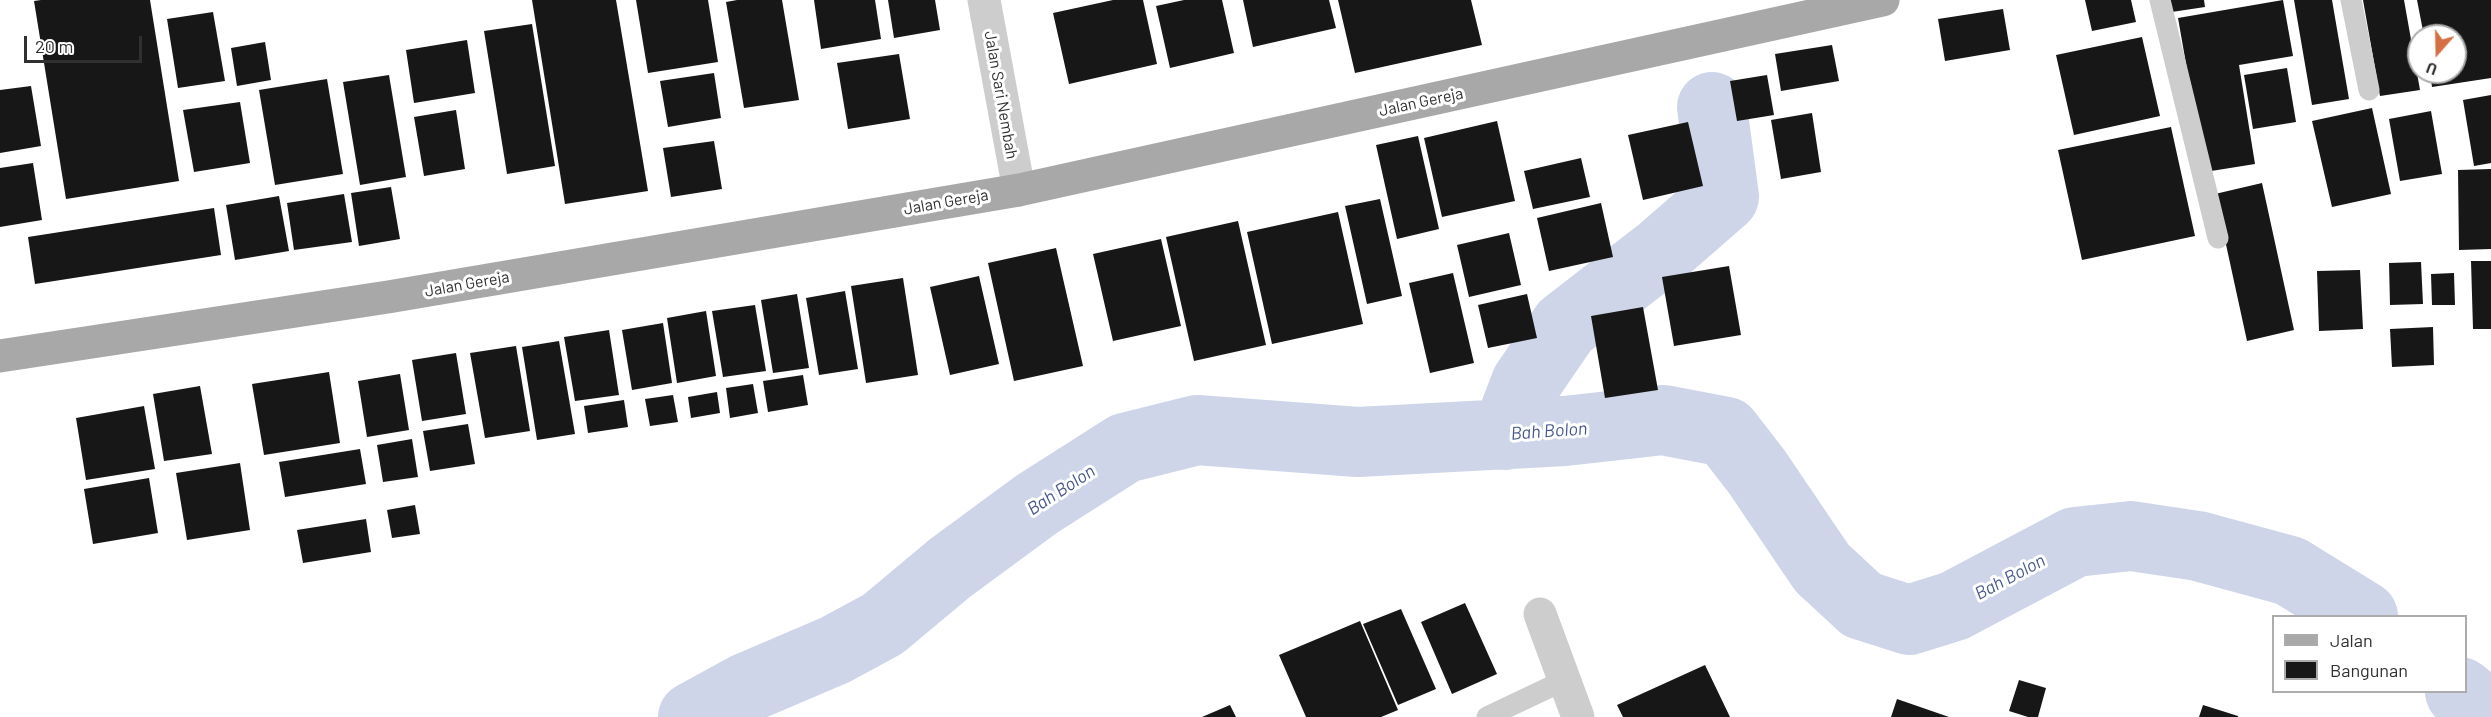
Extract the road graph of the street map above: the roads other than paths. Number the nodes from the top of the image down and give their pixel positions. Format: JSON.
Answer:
{"nodes":[{"id":1,"x":984,"y":0,"type":"edge"},
{"id":2,"x":1883,"y":0,"type":"edge"},
{"id":3,"x":2160,"y":0,"type":"edge"},
{"id":4,"x":2350,"y":0,"type":"edge"},
{"id":5,"x":2369,"y":90,"type":"dead end"},
{"id":6,"x":1019,"y":190,"type":"junction"},
{"id":7,"x":2218,"y":238,"type":"dead end"},
{"id":8,"x":0,"y":356,"type":"edge"},
{"id":9,"x":1540,"y":614,"type":"dead end"},
{"id":10,"x":1565,"y":680,"type":"junction"},
{"id":11,"x":1487,"y":717,"type":"edge"},
{"id":12,"x":1578,"y":717,"type":"edge"}],
"edges":[{"from":1,"to":6,"type":"street","name":"Jalan Sari Nembah"},
{"from":2,"to":6,"type":"main road","name":"Jalan Gereja"},
{"from":3,"to":7,"type":"lane"},
{"from":4,"to":5,"type":"lane"},
{"from":6,"to":8,"type":"main road","name":"Jalan Gereja"},
{"from":9,"to":10,"type":"street"},
{"from":10,"to":11,"type":"lane"},
{"from":10,"to":12,"type":"street"}]}
